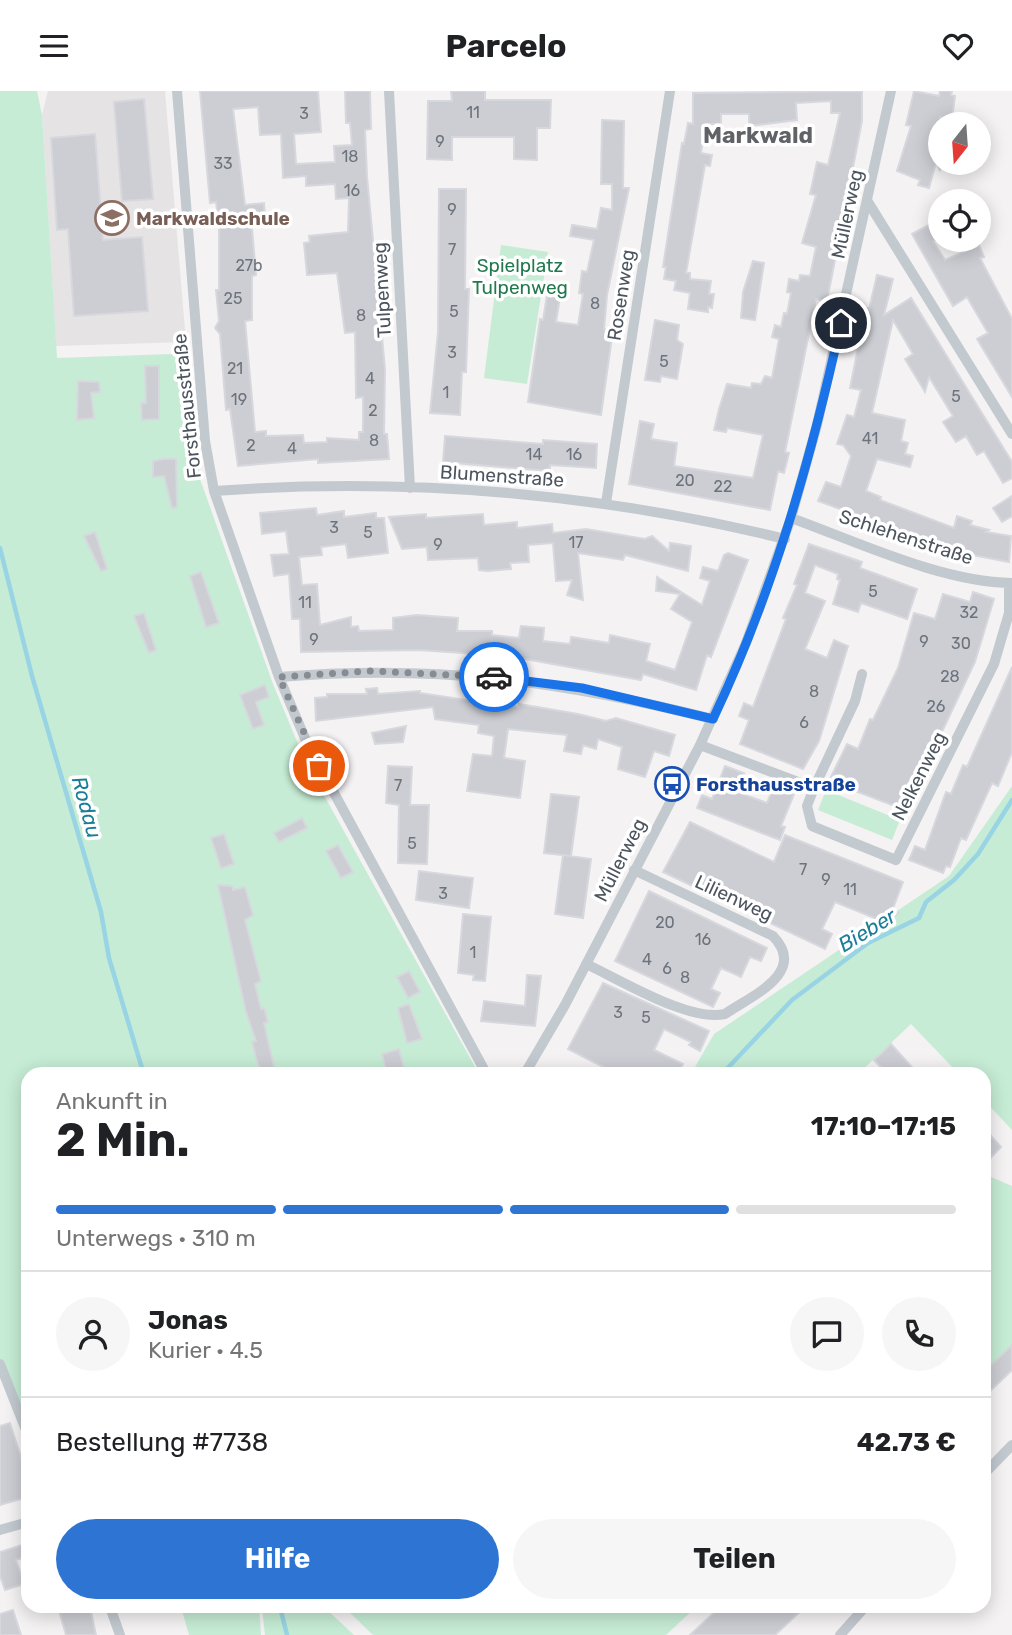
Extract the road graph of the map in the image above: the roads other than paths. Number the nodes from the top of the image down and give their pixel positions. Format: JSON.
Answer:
{"nodes":[{"id":1,"x":177,"y":91,"type":"edge"},
{"id":2,"x":389,"y":91,"type":"edge"},
{"id":3,"x":670,"y":91,"type":"edge"},
{"id":4,"x":891,"y":91,"type":"edge"},
{"id":5,"x":868,"y":202,"type":"junction"},
{"id":6,"x":1012,"y":434,"type":"edge"},
{"id":7,"x":410,"y":488,"type":"junction"},
{"id":8,"x":214,"y":491,"type":"junction"},
{"id":9,"x":606,"y":503,"type":"junction"},
{"id":10,"x":792,"y":518,"type":"junction"},
{"id":11,"x":785,"y":539,"type":"junction"},
{"id":12,"x":1011,"y":583,"type":"edge"},
{"id":13,"x":862,"y":674,"type":"dead end"},
{"id":14,"x":279,"y":677,"type":"junction"},
{"id":15,"x":713,"y":719,"type":"junction"},
{"id":16,"x":700,"y":745,"type":"junction"},
{"id":17,"x":814,"y":788,"type":"junction"},
{"id":18,"x":634,"y":870,"type":"junction"},
{"id":19,"x":586,"y":964,"type":"junction"},
{"id":20,"x":483,"y":1067,"type":"edge"},
{"id":21,"x":528,"y":1067,"type":"edge"},
{"id":22,"x":0,"y":1364,"type":"edge"},
{"id":23,"x":21,"y":1417,"type":"edge"},
{"id":24,"x":1012,"y":1445,"type":"edge"},
{"id":25,"x":991,"y":1467,"type":"edge"},
{"id":26,"x":21,"y":1524,"type":"edge"},
{"id":27,"x":0,"y":1530,"type":"edge"},
{"id":28,"x":112,"y":1613,"type":"edge"},
{"id":29,"x":859,"y":1613,"type":"edge"},
{"id":30,"x":120,"y":1635,"type":"edge"},
{"id":31,"x":840,"y":1635,"type":"edge"}],
"edges":[{"from":1,"to":8,"type":"street","name":"Forsthausstraße"},
{"from":2,"to":7,"type":"street","name":"Tulpenweg"},
{"from":3,"to":9,"type":"street","name":"Rosenweg"},
{"from":4,"to":5,"type":"street","name":"Müllerweg"},
{"from":5,"to":6,"type":"street"},
{"from":5,"to":10,"type":"street","name":"Müllerweg"},
{"from":7,"to":8,"type":"street","name":"Blumenstraße"},
{"from":7,"to":9,"type":"street","name":"Blumenstraße"},
{"from":8,"to":14,"type":"street","name":"Forsthausstraße"},
{"from":9,"to":11,"type":"street","name":"Blumenstraße"},
{"from":10,"to":11,"type":"street","name":"Müllerweg"},
{"from":10,"to":12,"type":"street","name":"Schlehenstraße"},
{"from":11,"to":15,"type":"street","name":"Müllerweg"},
{"from":12,"to":17,"type":"street","name":"Nelkenweg"},
{"from":13,"to":17,"type":"street","name":"Nelkenweg"},
{"from":14,"to":15,"type":"street"},
{"from":14,"to":20,"type":"street","name":"Forsthausstraße"},
{"from":15,"to":16,"type":"street","name":"Müllerweg"},
{"from":16,"to":17,"type":"street"},
{"from":16,"to":18,"type":"street","name":"Müllerweg"},
{"from":18,"to":19,"type":"street","name":"Müllerweg"},
{"from":18,"to":19,"type":"street","name":"Lilienweg"},
{"from":19,"to":21,"type":"street","name":"Müllerweg"},
{"from":22,"to":23,"type":"street"},
{"from":24,"to":25,"type":"street"},
{"from":26,"to":27,"type":"street"},
{"from":28,"to":30,"type":"street"},
{"from":29,"to":31,"type":"street"}]}
